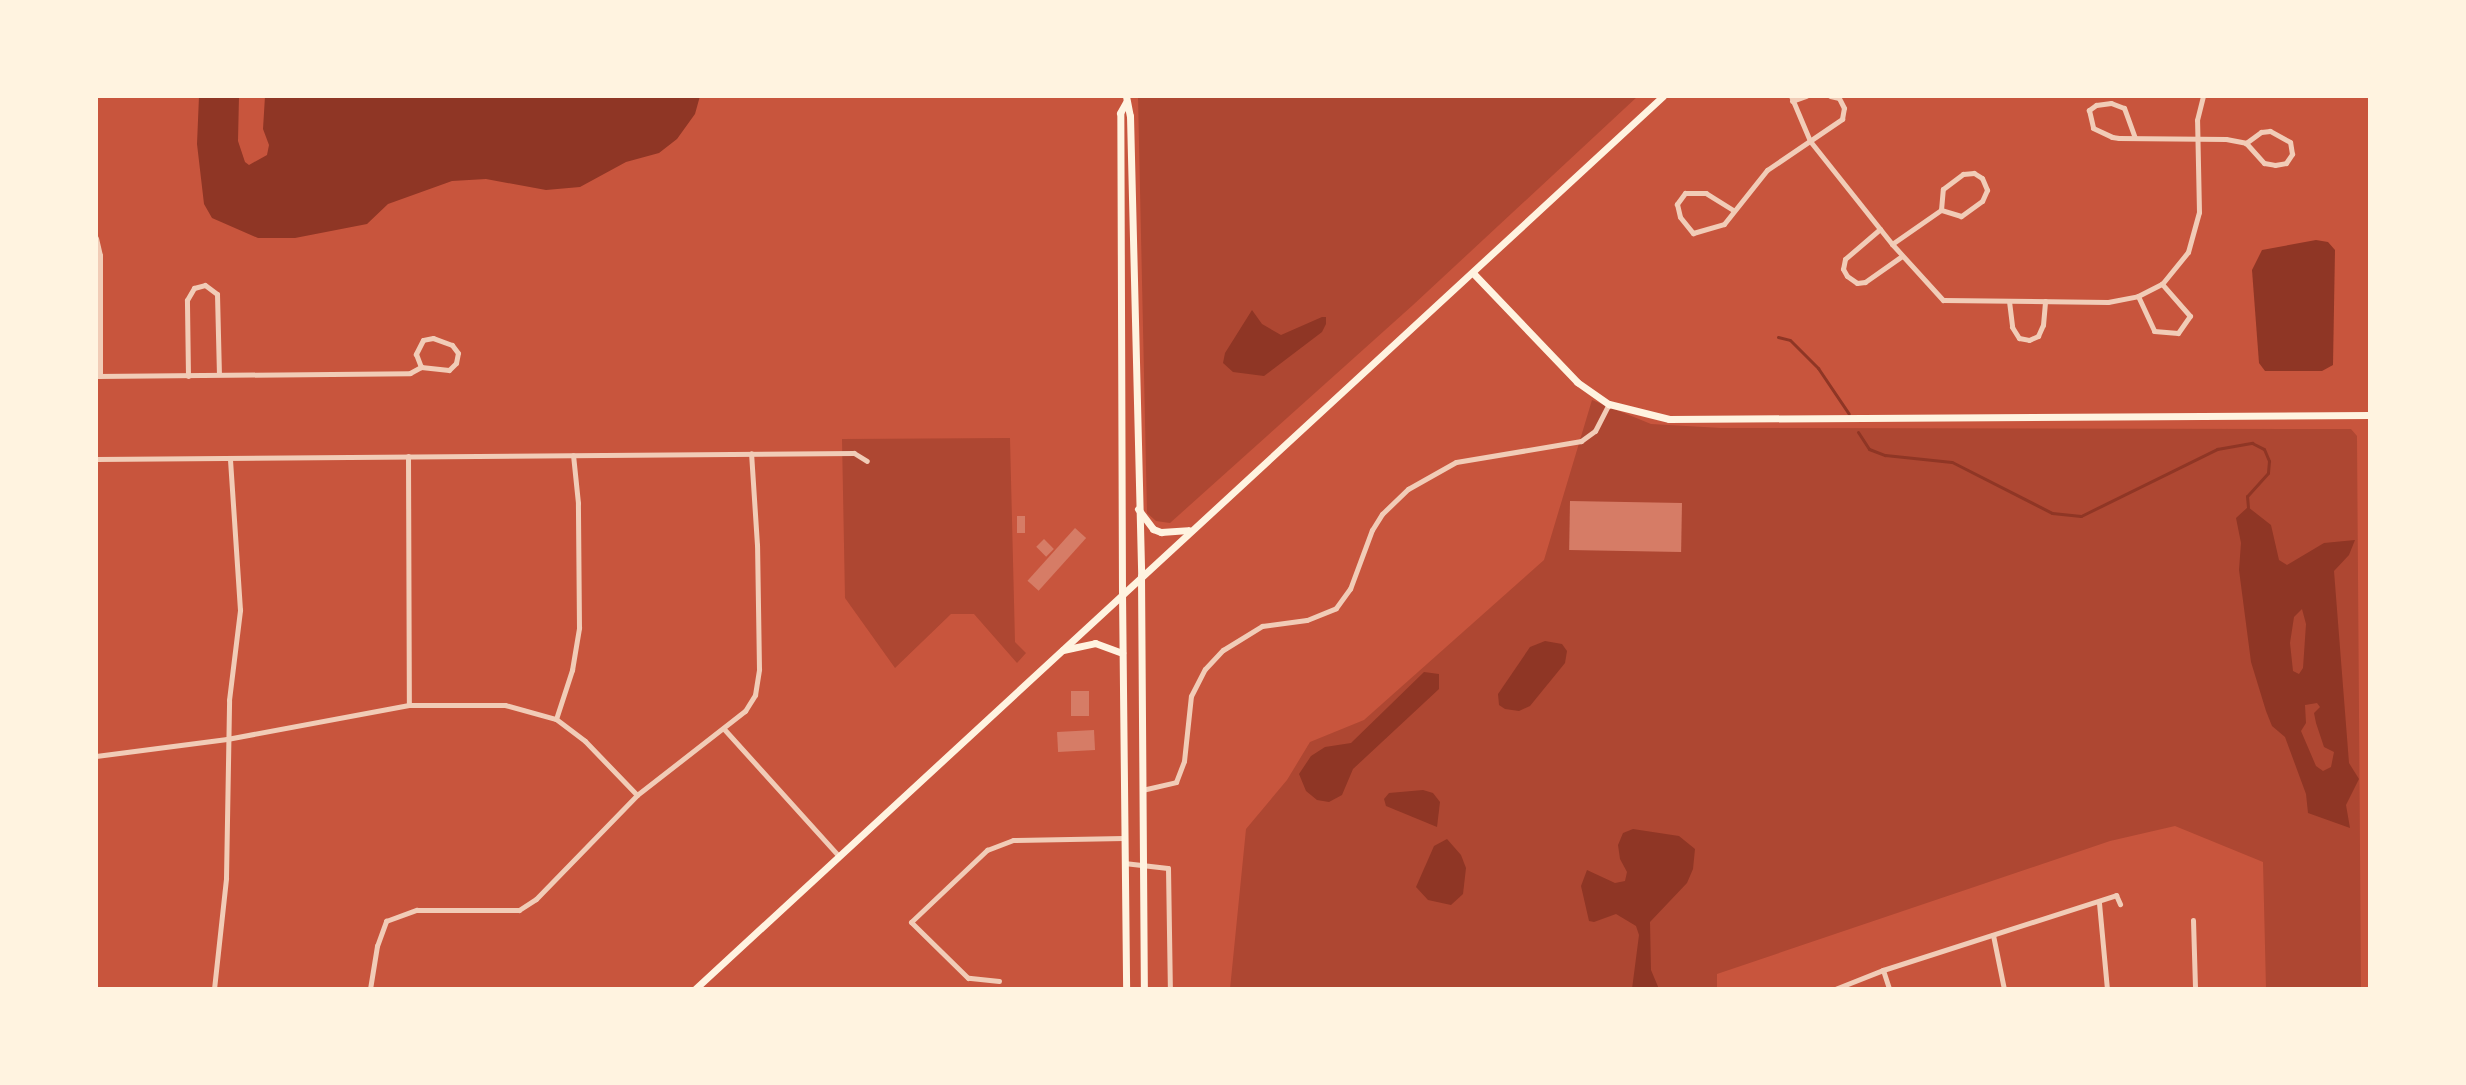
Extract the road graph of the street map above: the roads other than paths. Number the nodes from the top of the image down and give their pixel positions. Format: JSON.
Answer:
{"nodes":[{"id":1,"x":1663,"y":96,"type":"edge"},
{"id":2,"x":1806,"y":96,"type":"edge"},
{"id":3,"x":1830,"y":96,"type":"edge"},
{"id":4,"x":2203,"y":96,"type":"edge"},
{"id":5,"x":1792,"y":98,"type":"edge"},
{"id":6,"x":1126,"y":99,"type":"edge"},
{"id":7,"x":2135,"y":138,"type":"junction"},
{"id":8,"x":2199,"y":139,"type":"junction"},
{"id":9,"x":1810,"y":141,"type":"junction"},
{"id":10,"x":2246,"y":143,"type":"junction"},
{"id":11,"x":1733,"y":210,"type":"junction"},
{"id":12,"x":1941,"y":210,"type":"junction"},
{"id":13,"x":1880,"y":229,"type":"junction"},
{"id":14,"x":96,"y":238,"type":"edge"},
{"id":15,"x":1892,"y":244,"type":"junction"},
{"id":16,"x":1902,"y":256,"type":"junction"},
{"id":17,"x":1473,"y":273,"type":"junction"},
{"id":18,"x":2162,"y":284,"type":"junction"},
{"id":19,"x":2138,"y":296,"type":"junction"},
{"id":20,"x":2009,"y":301,"type":"junction"},
{"id":21,"x":2045,"y":301,"type":"junction"},
{"id":22,"x":421,"y":367,"type":"junction"},
{"id":23,"x":219,"y":374,"type":"junction"},
{"id":24,"x":98,"y":376,"type":"edge"},
{"id":25,"x":188,"y":376,"type":"junction"},
{"id":26,"x":1609,"y":404,"type":"junction"},
{"id":27,"x":2370,"y":415,"type":"edge"},
{"id":28,"x":751,"y":453,"type":"junction"},
{"id":29,"x":573,"y":455,"type":"junction"},
{"id":30,"x":408,"y":456,"type":"junction"},
{"id":31,"x":230,"y":458,"type":"junction"},
{"id":32,"x":96,"y":459,"type":"edge"},
{"id":33,"x":867,"y":461,"type":"dead end"},
{"id":34,"x":1138,"y":509,"type":"junction"},
{"id":35,"x":1190,"y":529,"type":"junction"},
{"id":36,"x":1141,"y":576,"type":"junction"},
{"id":37,"x":1122,"y":593,"type":"junction"},
{"id":38,"x":1060,"y":650,"type":"junction"},
{"id":39,"x":1122,"y":653,"type":"junction"},
{"id":40,"x":409,"y":705,"type":"junction"},
{"id":41,"x":556,"y":719,"type":"junction"},
{"id":42,"x":724,"y":729,"type":"junction"},
{"id":43,"x":227,"y":739,"type":"junction"},
{"id":44,"x":96,"y":756,"type":"edge"},
{"id":45,"x":1141,"y":790,"type":"junction"},
{"id":46,"x":637,"y":795,"type":"junction"},
{"id":47,"x":1124,"y":838,"type":"junction"},
{"id":48,"x":838,"y":855,"type":"junction"},
{"id":49,"x":1124,"y":863,"type":"junction"},
{"id":50,"x":1142,"y":863,"type":"junction"},
{"id":51,"x":2099,"y":903,"type":"junction"},
{"id":52,"x":2120,"y":904,"type":"dead end"},
{"id":53,"x":2193,"y":920,"type":"dead end"},
{"id":54,"x":1993,"y":935,"type":"junction"},
{"id":55,"x":1883,"y":970,"type":"junction"},
{"id":56,"x":999,"y":981,"type":"dead end"},
{"id":57,"x":214,"y":989,"type":"edge"},
{"id":58,"x":370,"y":989,"type":"edge"},
{"id":59,"x":695,"y":989,"type":"edge"},
{"id":60,"x":1126,"y":989,"type":"edge"},
{"id":61,"x":1144,"y":989,"type":"edge"},
{"id":62,"x":1170,"y":989,"type":"edge"},
{"id":63,"x":1835,"y":989,"type":"edge"},
{"id":64,"x":1889,"y":989,"type":"edge"},
{"id":65,"x":2004,"y":989,"type":"edge"},
{"id":66,"x":2107,"y":989,"type":"edge"},
{"id":67,"x":2195,"y":989,"type":"edge"}],
"edges":[{"from":1,"to":17,"type":"main road"},
{"from":2,"to":5,"type":"street"},
{"from":3,"to":9,"type":"street"},
{"from":4,"to":8,"type":"street"},
{"from":5,"to":9,"type":"street"},
{"from":6,"to":34,"type":"main road"},
{"from":6,"to":37,"type":"main road"},
{"from":7,"to":7,"type":"street"},
{"from":7,"to":8,"type":"street"},
{"from":8,"to":10,"type":"street"},
{"from":8,"to":18,"type":"street"},
{"from":9,"to":11,"type":"street"},
{"from":9,"to":13,"type":"street"},
{"from":10,"to":10,"type":"street"},
{"from":11,"to":11,"type":"street"},
{"from":12,"to":12,"type":"street"},
{"from":12,"to":15,"type":"street"},
{"from":13,"to":15,"type":"street"},
{"from":13,"to":16,"type":"street"},
{"from":14,"to":24,"type":"street"},
{"from":15,"to":16,"type":"street"},
{"from":16,"to":20,"type":"street"},
{"from":17,"to":26,"type":"main road"},
{"from":17,"to":35,"type":"main road"},
{"from":18,"to":19,"type":"street"},
{"from":18,"to":19,"type":"street"},
{"from":19,"to":21,"type":"street"},
{"from":20,"to":21,"type":"street"},
{"from":20,"to":21,"type":"street"},
{"from":22,"to":22,"type":"street"},
{"from":22,"to":23,"type":"street"},
{"from":23,"to":25,"type":"street"},
{"from":23,"to":25,"type":"street"},
{"from":24,"to":25,"type":"street"},
{"from":26,"to":27,"type":"main road"},
{"from":26,"to":45,"type":"street"},
{"from":28,"to":29,"type":"street"},
{"from":28,"to":33,"type":"street"},
{"from":28,"to":42,"type":"street"},
{"from":29,"to":30,"type":"street"},
{"from":29,"to":41,"type":"street"},
{"from":30,"to":31,"type":"street"},
{"from":30,"to":40,"type":"street"},
{"from":31,"to":32,"type":"street"},
{"from":31,"to":43,"type":"street"},
{"from":34,"to":35,"type":"main road"},
{"from":34,"to":36,"type":"main road"},
{"from":35,"to":36,"type":"main road"},
{"from":36,"to":37,"type":"main road"},
{"from":36,"to":45,"type":"main road"},
{"from":37,"to":38,"type":"main road"},
{"from":37,"to":39,"type":"main road"},
{"from":38,"to":39,"type":"main road"},
{"from":38,"to":48,"type":"main road"},
{"from":39,"to":47,"type":"main road"},
{"from":40,"to":41,"type":"street"},
{"from":40,"to":43,"type":"street"},
{"from":41,"to":46,"type":"street"},
{"from":42,"to":46,"type":"street"},
{"from":42,"to":48,"type":"street"},
{"from":43,"to":44,"type":"street"},
{"from":43,"to":57,"type":"street"},
{"from":45,"to":50,"type":"main road"},
{"from":46,"to":58,"type":"street"},
{"from":47,"to":49,"type":"main road"},
{"from":47,"to":56,"type":"street"},
{"from":48,"to":59,"type":"main road"},
{"from":49,"to":50,"type":"street"},
{"from":49,"to":60,"type":"main road"},
{"from":50,"to":61,"type":"main road"},
{"from":50,"to":62,"type":"street"},
{"from":51,"to":52,"type":"street"},
{"from":51,"to":54,"type":"street"},
{"from":51,"to":66,"type":"street"},
{"from":53,"to":67,"type":"street"},
{"from":54,"to":55,"type":"street"},
{"from":54,"to":65,"type":"street"},
{"from":55,"to":63,"type":"street"},
{"from":55,"to":64,"type":"street"}]}
